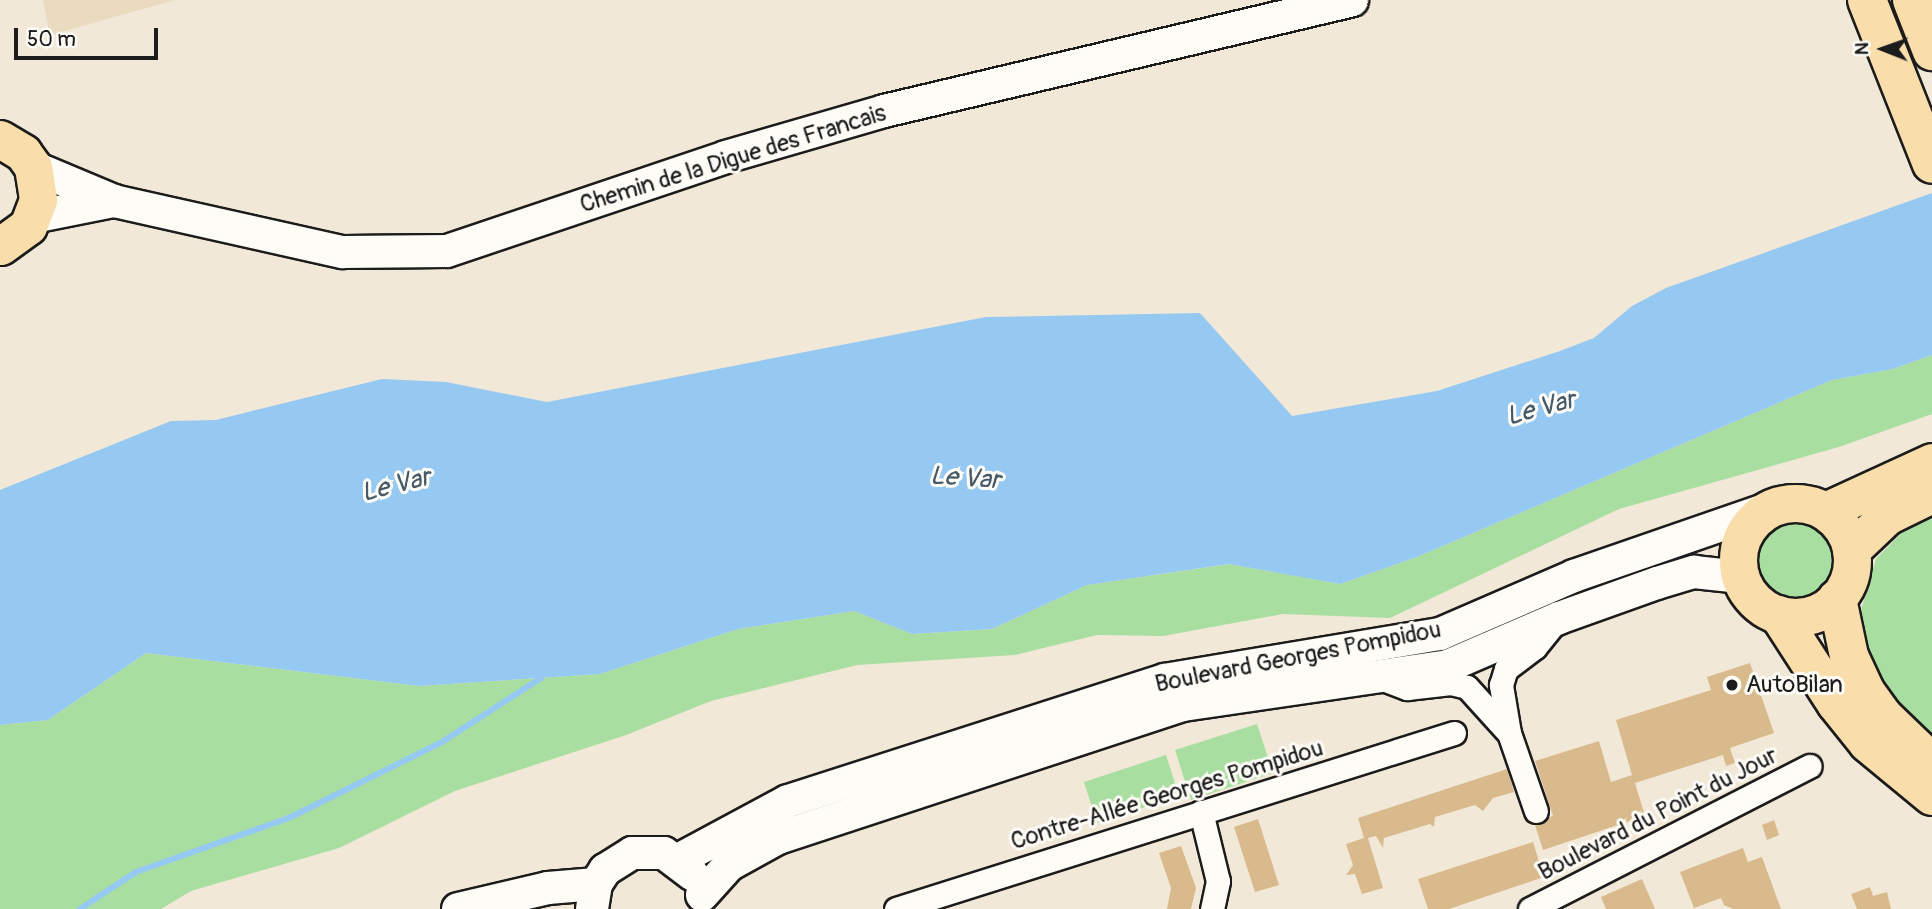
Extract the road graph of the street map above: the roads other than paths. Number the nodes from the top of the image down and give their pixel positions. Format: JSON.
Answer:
{"nodes":[{"id":1,"x":1352,"y":0,"type":"edge"},
{"id":2,"x":1867,"y":0,"type":"edge"},
{"id":3,"x":1912,"y":0,"type":"edge"},
{"id":4,"x":1932,"y":51,"type":"edge"},
{"id":5,"x":0,"y":139,"type":"edge"},
{"id":6,"x":1932,"y":164,"type":"edge"},
{"id":7,"x":33,"y":167,"type":"junction"},
{"id":8,"x":114,"y":201,"type":"junction"},
{"id":9,"x":33,"y":217,"type":"junction"},
{"id":10,"x":0,"y":246,"type":"edge"},
{"id":11,"x":1932,"y":462,"type":"edge"},
{"id":12,"x":1932,"y":494,"type":"edge"},
{"id":13,"x":1825,"y":511,"type":"junction"},
{"id":14,"x":1762,"y":512,"type":"junction"},
{"id":15,"x":1851,"y":550,"type":"junction"},
{"id":16,"x":1741,"y":577,"type":"junction"},
{"id":17,"x":1837,"y":599,"type":"junction"},
{"id":18,"x":1779,"y":615,"type":"junction"},
{"id":19,"x":1559,"y":618,"type":"junction"},
{"id":20,"x":1380,"y":678,"type":"junction"},
{"id":21,"x":1454,"y":733,"type":"dead end"},
{"id":22,"x":1509,"y":733,"type":"junction"},
{"id":23,"x":1932,"y":763,"type":"edge"},
{"id":24,"x":1809,"y":766,"type":"dead end"},
{"id":25,"x":1932,"y":796,"type":"edge"},
{"id":26,"x":1536,"y":811,"type":"dead end"},
{"id":27,"x":1201,"y":812,"type":"junction"},
{"id":28,"x":678,"y":860,"type":"junction"},
{"id":29,"x":594,"y":896,"type":"edge"},
{"id":30,"x":702,"y":902,"type":"edge"},
{"id":31,"x":458,"y":909,"type":"edge"},
{"id":32,"x":896,"y":909,"type":"edge"},
{"id":33,"x":1212,"y":909,"type":"edge"},
{"id":34,"x":1530,"y":909,"type":"edge"}],
"edges":[{"from":1,"to":8,"type":"main road","name":"Chemin de la Digue des Francais"},
{"from":2,"to":6,"type":"highway"},
{"from":3,"to":4,"type":"highway"},
{"from":5,"to":7,"type":"main road"},
{"from":7,"to":8,"type":"main road"},
{"from":7,"to":9,"type":"main road"},
{"from":8,"to":9,"type":"main road"},
{"from":9,"to":10,"type":"main road"},
{"from":11,"to":13,"type":"main road"},
{"from":12,"to":15,"type":"main road"},
{"from":13,"to":14,"type":"main road"},
{"from":13,"to":15,"type":"main road"},
{"from":14,"to":16,"type":"main road"},
{"from":14,"to":28,"type":"main road","name":"Boulevard Georges Pompidou"},
{"from":15,"to":17,"type":"main road"},
{"from":16,"to":18,"type":"main road"},
{"from":16,"to":19,"type":"main road","name":"Boulevard Georges Pompidou"},
{"from":17,"to":18,"type":"main road"},
{"from":17,"to":23,"type":"highway"},
{"from":18,"to":25,"type":"highway"},
{"from":19,"to":20,"type":"main road","name":"Boulevard Georges Pompidou"},
{"from":19,"to":22,"type":"street"},
{"from":20,"to":22,"type":"street"},
{"from":20,"to":30,"type":"main road","name":"Boulevard Georges Pompidou"},
{"from":21,"to":27,"type":"street","name":"Contre-Allée Georges Pompidou"},
{"from":22,"to":26,"type":"street"},
{"from":24,"to":34,"type":"street","name":"Boulevard du Point du Jour"},
{"from":27,"to":32,"type":"street","name":"Contre-Allée Georges Pompidou"},
{"from":27,"to":33,"type":"street"},
{"from":28,"to":29,"type":"main road"},
{"from":28,"to":30,"type":"main road"},
{"from":29,"to":31,"type":"main road"}]}
